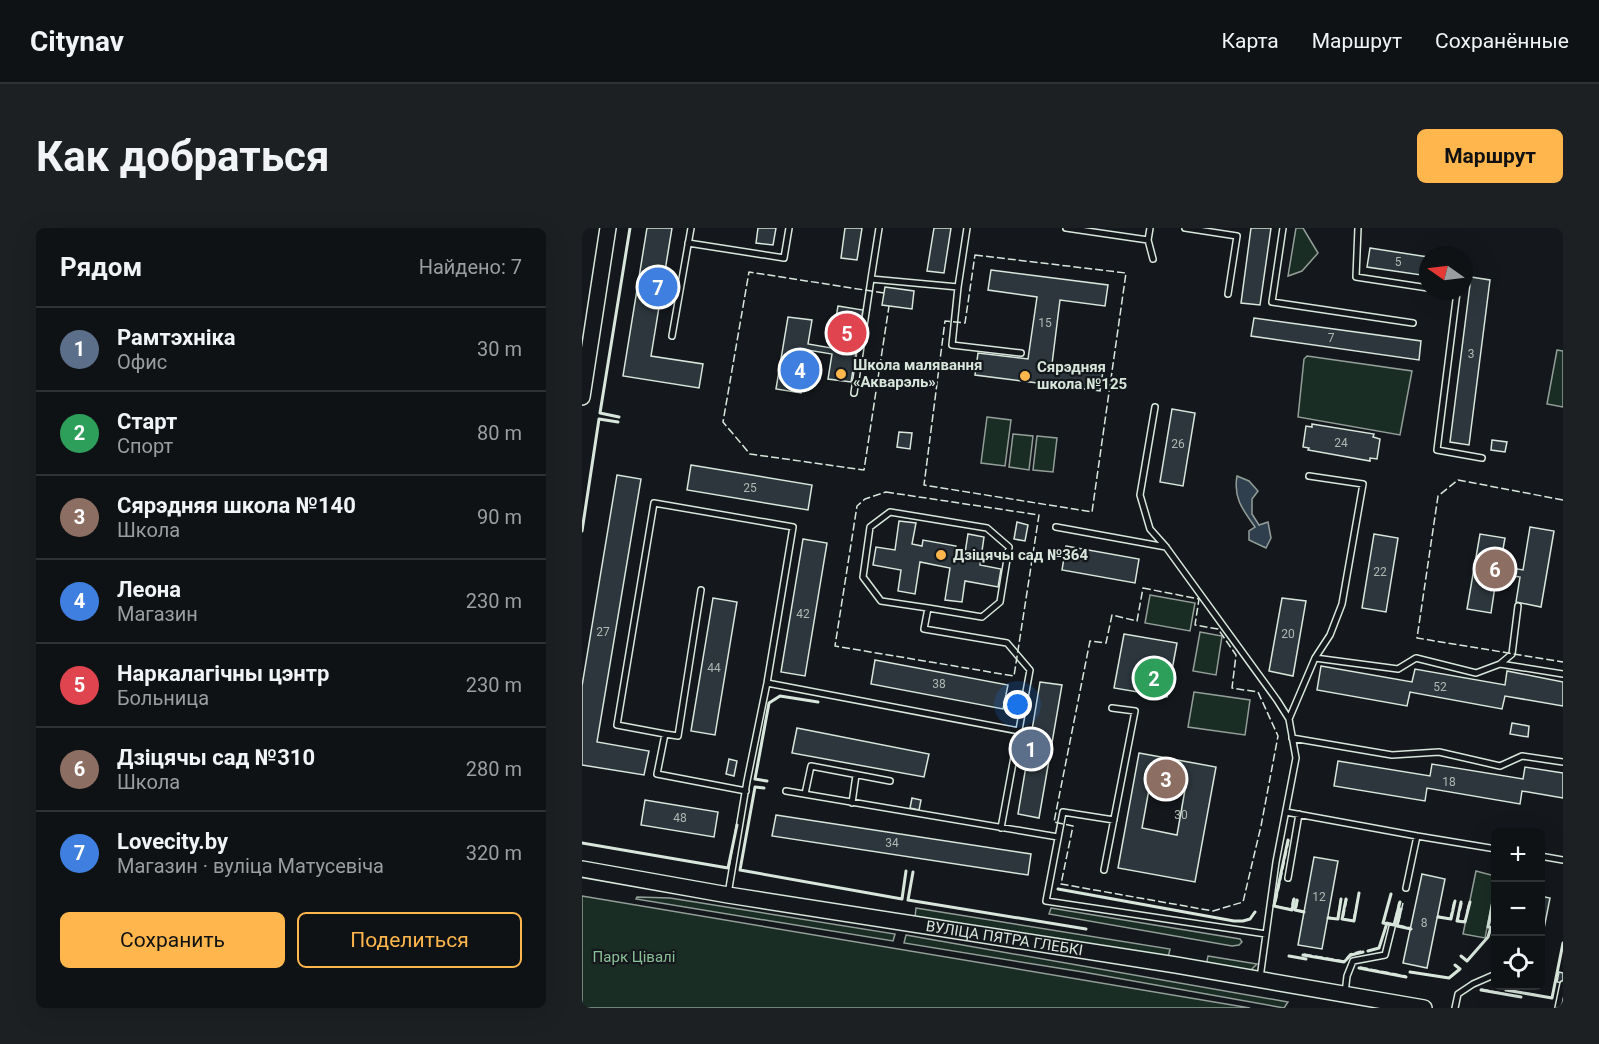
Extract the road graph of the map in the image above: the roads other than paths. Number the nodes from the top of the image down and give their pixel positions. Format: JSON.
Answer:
{"nodes":[{"id":1,"x":608,"y":228,"type":"edge"},
{"id":2,"x":691,"y":228,"type":"edge"},
{"id":3,"x":789,"y":228,"type":"edge"},
{"id":4,"x":879,"y":228,"type":"edge"},
{"id":5,"x":967,"y":228,"type":"edge"},
{"id":6,"x":1066,"y":228,"type":"edge"},
{"id":7,"x":1150,"y":228,"type":"edge"},
{"id":8,"x":1185,"y":228,"type":"edge"},
{"id":9,"x":1283,"y":228,"type":"edge"},
{"id":10,"x":1359,"y":228,"type":"edge"},
{"id":11,"x":1148,"y":240,"type":"junction"},
{"id":12,"x":688,"y":243,"type":"junction"},
{"id":13,"x":1153,"y":259,"type":"dead end"},
{"id":14,"x":872,"y":279,"type":"junction"},
{"id":15,"x":958,"y":287,"type":"junction"},
{"id":16,"x":1419,"y":287,"type":"edge"},
{"id":17,"x":1228,"y":294,"type":"dead end"},
{"id":18,"x":1456,"y":300,"type":"edge"},
{"id":19,"x":1413,"y":323,"type":"dead end"},
{"id":20,"x":672,"y":336,"type":"dead end"},
{"id":21,"x":1021,"y":353,"type":"dead end"},
{"id":22,"x":854,"y":393,"type":"dead end"},
{"id":23,"x":582,"y":397,"type":"edge"},
{"id":24,"x":1155,"y":407,"type":"dead end"},
{"id":25,"x":1482,"y":458,"type":"dead end"},
{"id":26,"x":1309,"y":476,"type":"dead end"},
{"id":27,"x":1056,"y":527,"type":"dead end"},
{"id":28,"x":1166,"y":547,"type":"junction"},
{"id":29,"x":701,"y":590,"type":"dead end"},
{"id":30,"x":1518,"y":606,"type":"dead end"},
{"id":31,"x":928,"y":608,"type":"junction"},
{"id":32,"x":1315,"y":658,"type":"junction"},
{"id":33,"x":1500,"y":664,"type":"junction"},
{"id":34,"x":1563,"y":674,"type":"edge"},
{"id":35,"x":767,"y":683,"type":"junction"},
{"id":36,"x":1112,"y":708,"type":"dead end"},
{"id":37,"x":1289,"y":719,"type":"junction"},
{"id":38,"x":1019,"y":731,"type":"junction"},
{"id":39,"x":665,"y":734,"type":"junction"},
{"id":40,"x":1292,"y":738,"type":"junction"},
{"id":41,"x":1563,"y":762,"type":"edge"},
{"id":42,"x":856,"y":774,"type":"junction"},
{"id":43,"x":890,"y":781,"type":"dead end"},
{"id":44,"x":746,"y":791,"type":"junction"},
{"id":45,"x":786,"y":791,"type":"dead end"},
{"id":46,"x":805,"y":794,"type":"junction"},
{"id":47,"x":852,"y":802,"type":"junction"},
{"id":48,"x":1286,"y":812,"type":"junction"},
{"id":49,"x":1299,"y":814,"type":"junction"},
{"id":50,"x":1114,"y":820,"type":"junction"},
{"id":51,"x":1001,"y":828,"type":"junction"},
{"id":52,"x":1058,"y":837,"type":"junction"},
{"id":53,"x":1417,"y":837,"type":"junction"},
{"id":54,"x":1491,"y":848,"type":"edge"},
{"id":55,"x":1545,"y":857,"type":"edge"},
{"id":56,"x":1563,"y":860,"type":"edge"},
{"id":57,"x":582,"y":869,"type":"edge"},
{"id":58,"x":1104,"y":870,"type":"dead end"},
{"id":59,"x":1288,"y":878,"type":"dead end"},
{"id":60,"x":1406,"y":888,"type":"dead end"},
{"id":61,"x":728,"y":895,"type":"junction"},
{"id":62,"x":1392,"y":927,"type":"dead end"},
{"id":63,"x":1266,"y":934,"type":"junction"},
{"id":64,"x":1491,"y":976,"type":"edge"},
{"id":65,"x":1260,"y":979,"type":"junction"},
{"id":66,"x":1563,"y":984,"type":"edge"},
{"id":67,"x":1345,"y":994,"type":"junction"},
{"id":68,"x":1424,"y":1008,"type":"edge"},
{"id":69,"x":1455,"y":1008,"type":"edge"},
{"id":70,"x":1558,"y":1008,"type":"edge"}],
"edges":[{"from":1,"to":23,"type":"main road"},
{"from":2,"to":12,"type":"lane"},
{"from":3,"to":12,"type":"lane"},
{"from":4,"to":14,"type":"lane"},
{"from":5,"to":15,"type":"lane"},
{"from":6,"to":11,"type":"lane"},
{"from":7,"to":11,"type":"lane"},
{"from":8,"to":17,"type":"lane"},
{"from":9,"to":19,"type":"lane"},
{"from":10,"to":16,"type":"lane"},
{"from":11,"to":13,"type":"lane"},
{"from":12,"to":20,"type":"lane"},
{"from":14,"to":15,"type":"lane"},
{"from":14,"to":22,"type":"lane"},
{"from":15,"to":21,"type":"lane"},
{"from":18,"to":25,"type":"lane"},
{"from":24,"to":28,"type":"lane"},
{"from":26,"to":32,"type":"lane"},
{"from":27,"to":28,"type":"lane"},
{"from":28,"to":37,"type":"lane"},
{"from":29,"to":39,"type":"lane"},
{"from":30,"to":33,"type":"lane"},
{"from":31,"to":31,"type":"lane"},
{"from":31,"to":38,"type":"lane"},
{"from":32,"to":33,"type":"lane"},
{"from":32,"to":37,"type":"lane"},
{"from":33,"to":34,"type":"lane"},
{"from":35,"to":38,"type":"lane"},
{"from":35,"to":39,"type":"lane"},
{"from":35,"to":44,"type":"lane"},
{"from":36,"to":50,"type":"lane"},
{"from":37,"to":40,"type":"lane"},
{"from":38,"to":51,"type":"lane"},
{"from":39,"to":44,"type":"lane"},
{"from":40,"to":41,"type":"lane"},
{"from":40,"to":48,"type":"lane"},
{"from":42,"to":43,"type":"lane"},
{"from":42,"to":46,"type":"lane"},
{"from":42,"to":47,"type":"lane"},
{"from":44,"to":61,"type":"lane"},
{"from":45,"to":46,"type":"lane"},
{"from":46,"to":47,"type":"lane"},
{"from":47,"to":51,"type":"lane"},
{"from":48,"to":49,"type":"lane"},
{"from":48,"to":63,"type":"lane"},
{"from":49,"to":53,"type":"lane"},
{"from":49,"to":59,"type":"lane"},
{"from":50,"to":52,"type":"lane"},
{"from":50,"to":58,"type":"lane"},
{"from":51,"to":52,"type":"lane"},
{"from":52,"to":63,"type":"lane"},
{"from":53,"to":54,"type":"lane"},
{"from":53,"to":60,"type":"lane"},
{"from":55,"to":56,"type":"lane"},
{"from":57,"to":61,"type":"main road","name":"ВУЛІЦА ПЯТРА ГЛЕБКІ"},
{"from":61,"to":65,"type":"main road","name":"ВУЛІЦА ПЯТРА ГЛЕБКІ"},
{"from":62,"to":67,"type":"lane"},
{"from":63,"to":65,"type":"lane"},
{"from":64,"to":69,"type":"lane"},
{"from":65,"to":67,"type":"main road","name":"ВУЛІЦА ПЯТРА ГЛЕБКІ"},
{"from":66,"to":70,"type":"lane"},
{"from":67,"to":68,"type":"main road","name":"ВУЛІЦА ПЯТРА ГЛЕБКІ"}]}
